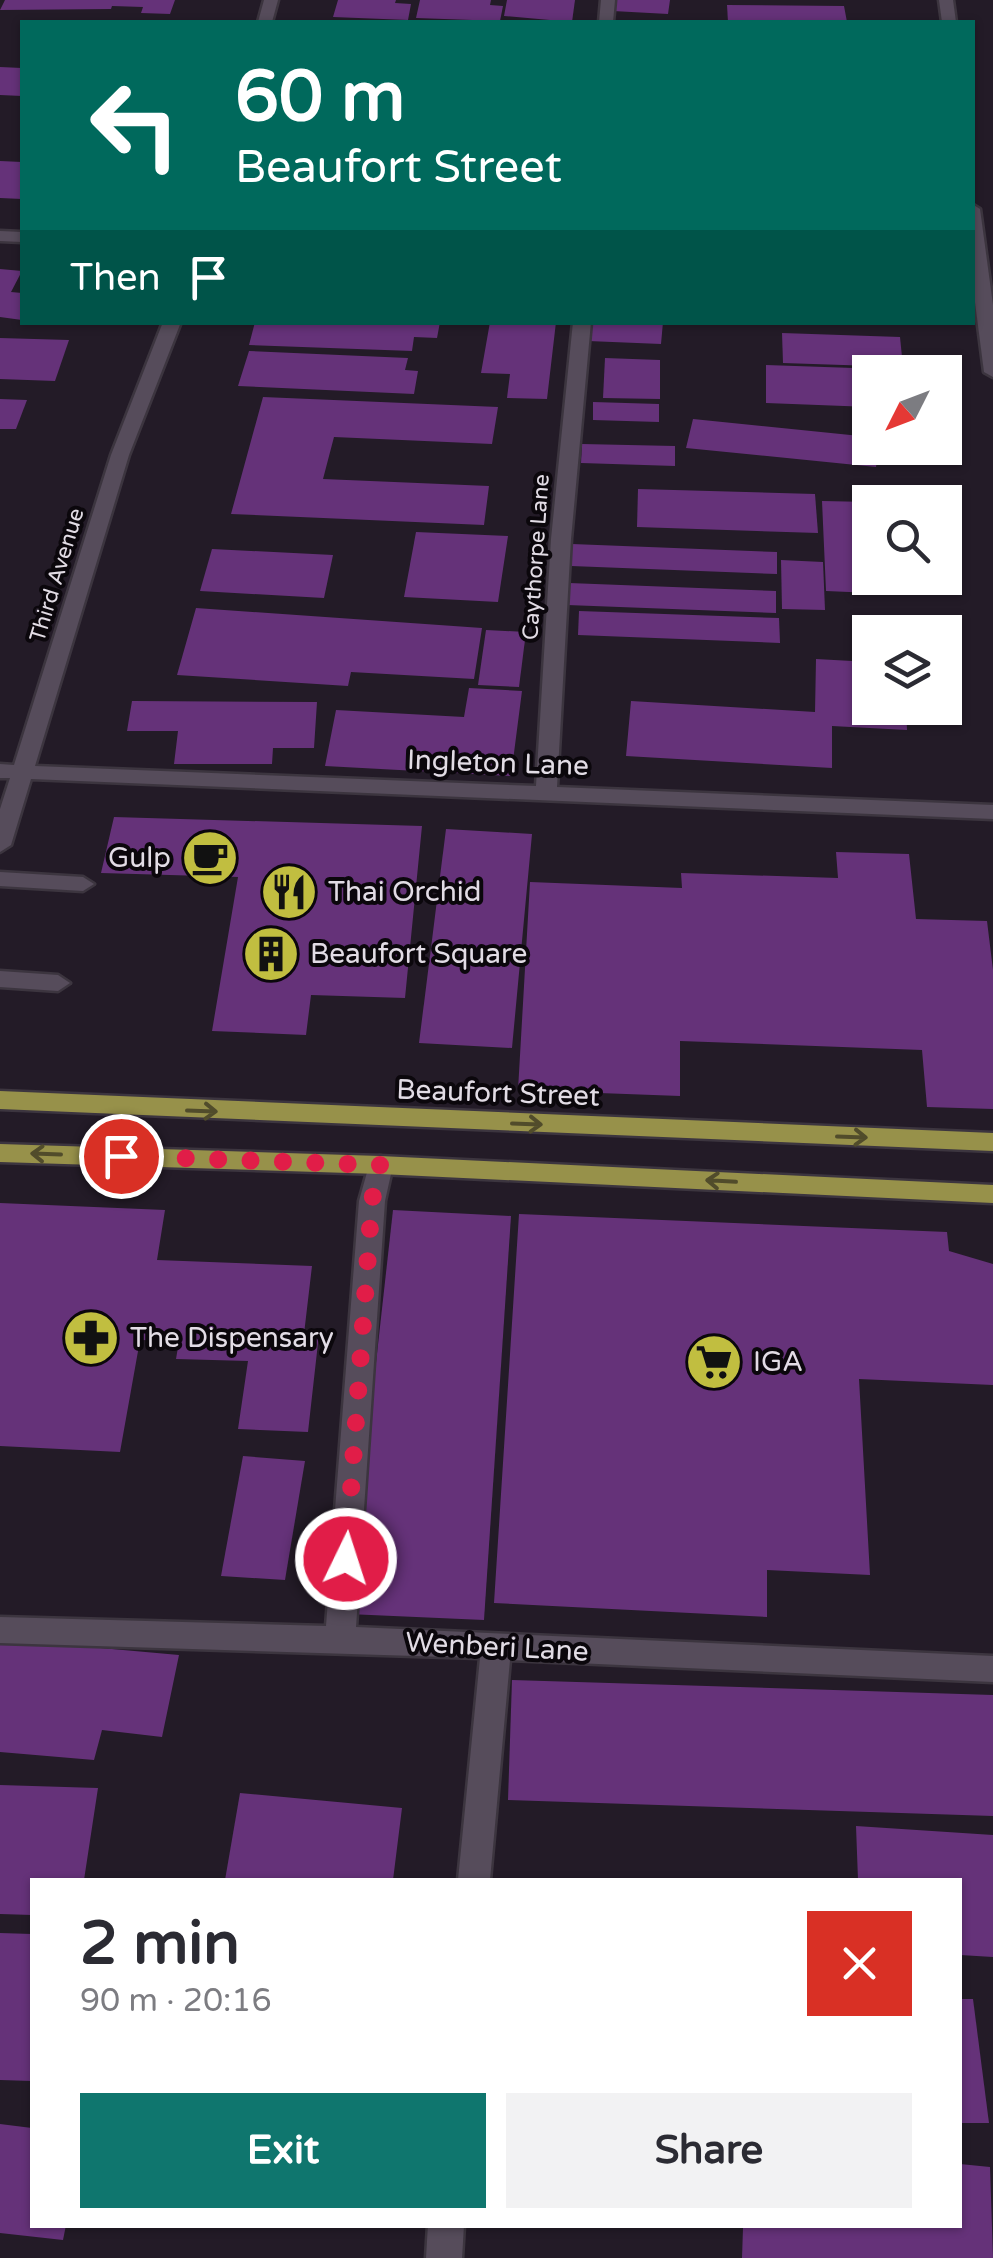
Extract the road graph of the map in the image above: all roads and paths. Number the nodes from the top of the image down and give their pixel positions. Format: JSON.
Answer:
{"nodes":[{"id":1,"x":975,"y":225,"type":"edge"},
{"id":2,"x":982,"y":265,"type":"edge"},
{"id":3,"x":171,"y":325,"type":"edge"},
{"id":4,"x":582,"y":325,"type":"edge"},
{"id":5,"x":993,"y":372,"type":"edge"},
{"id":6,"x":0,"y":770,"type":"edge"},
{"id":7,"x":24,"y":772,"type":"junction"},
{"id":8,"x":546,"y":795,"type":"junction"},
{"id":9,"x":993,"y":812,"type":"edge"},
{"id":10,"x":0,"y":845,"type":"edge"},
{"id":11,"x":0,"y":880,"type":"edge"},
{"id":12,"x":83,"y":884,"type":"dead end"},
{"id":13,"x":0,"y":980,"type":"edge"},
{"id":14,"x":58,"y":982,"type":"dead end"},
{"id":15,"x":0,"y":1100,"type":"edge"},
{"id":16,"x":993,"y":1142,"type":"edge"},
{"id":17,"x":0,"y":1152,"type":"edge"},
{"id":18,"x":380,"y":1165,"type":"junction"},
{"id":19,"x":993,"y":1194,"type":"edge"},
{"id":20,"x":0,"y":1630,"type":"edge"},
{"id":21,"x":340,"y":1639,"type":"junction"},
{"id":22,"x":496,"y":1648,"type":"junction"},
{"id":23,"x":993,"y":1669,"type":"edge"},
{"id":24,"x":474,"y":1878,"type":"edge"},
{"id":25,"x":446,"y":2228,"type":"edge"},
{"id":26,"x":444,"y":2258,"type":"edge"}],
"edges":[{"from":1,"to":2,"type":"street"},
{"from":2,"to":5,"type":"street"},
{"from":3,"to":7,"type":"street","name":"Third Avenue"},
{"from":4,"to":8,"type":"street","name":"Caythorpe Lane"},
{"from":6,"to":7,"type":"street","name":"Ingleton Lane"},
{"from":7,"to":8,"type":"street","name":"Ingleton Lane"},
{"from":7,"to":10,"type":"street","name":"Third Avenue"},
{"from":8,"to":9,"type":"street","name":"Ingleton Lane"},
{"from":11,"to":12,"type":"street"},
{"from":13,"to":14,"type":"street"},
{"from":15,"to":16,"type":"main road","name":"Beaufort Street","one_way":true},
{"from":18,"to":17,"type":"main road","one_way":true},
{"from":19,"to":18,"type":"main road","one_way":true},
{"from":18,"to":21,"type":"street"},
{"from":20,"to":21,"type":"street","name":"Wenberi Lane"},
{"from":21,"to":22,"type":"street","name":"Wenberi Lane"},
{"from":22,"to":23,"type":"street","name":"Wenberi Lane"},
{"from":22,"to":24,"type":"street"},
{"from":25,"to":26,"type":"street"}]}
